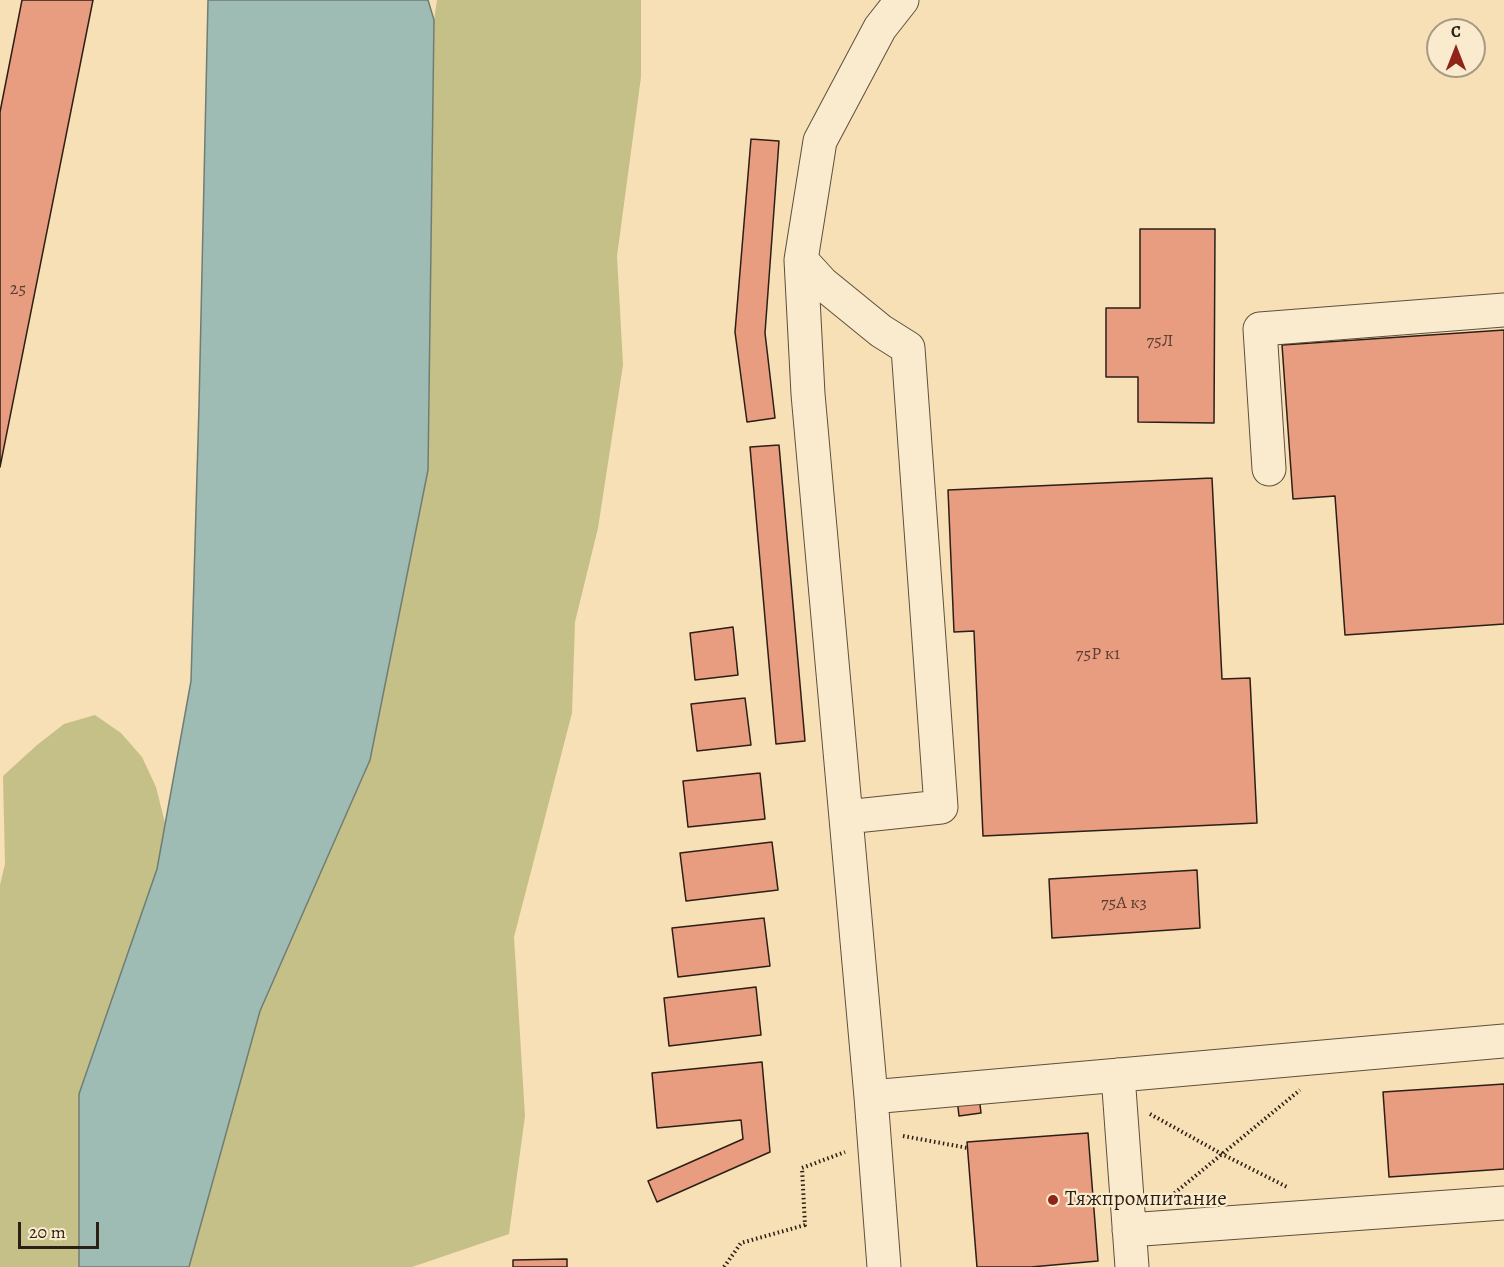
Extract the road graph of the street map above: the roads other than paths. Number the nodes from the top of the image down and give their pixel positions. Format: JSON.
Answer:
{"nodes":[{"id":1,"x":902,"y":0,"type":"edge"},
{"id":2,"x":801,"y":260,"type":"junction"},
{"id":3,"x":1504,"y":310,"type":"edge"},
{"id":4,"x":1269,"y":469,"type":"dead end"},
{"id":5,"x":846,"y":817,"type":"junction"},
{"id":6,"x":1504,"y":1041,"type":"edge"},
{"id":7,"x":1118,"y":1075,"type":"junction"},
{"id":8,"x":884,"y":1096,"type":"junction"},
{"id":9,"x":1504,"y":1203,"type":"edge"},
{"id":10,"x":1129,"y":1230,"type":"junction"},
{"id":11,"x":884,"y":1267,"type":"edge"},
{"id":12,"x":1132,"y":1267,"type":"edge"}],
"edges":[{"from":1,"to":2,"type":"street"},
{"from":2,"to":5,"type":"street"},
{"from":2,"to":5,"type":"street"},
{"from":3,"to":4,"type":"street"},
{"from":5,"to":8,"type":"street"},
{"from":6,"to":7,"type":"street"},
{"from":7,"to":8,"type":"street"},
{"from":7,"to":10,"type":"street"},
{"from":8,"to":11,"type":"street"},
{"from":9,"to":10,"type":"street"},
{"from":10,"to":12,"type":"street"}]}
